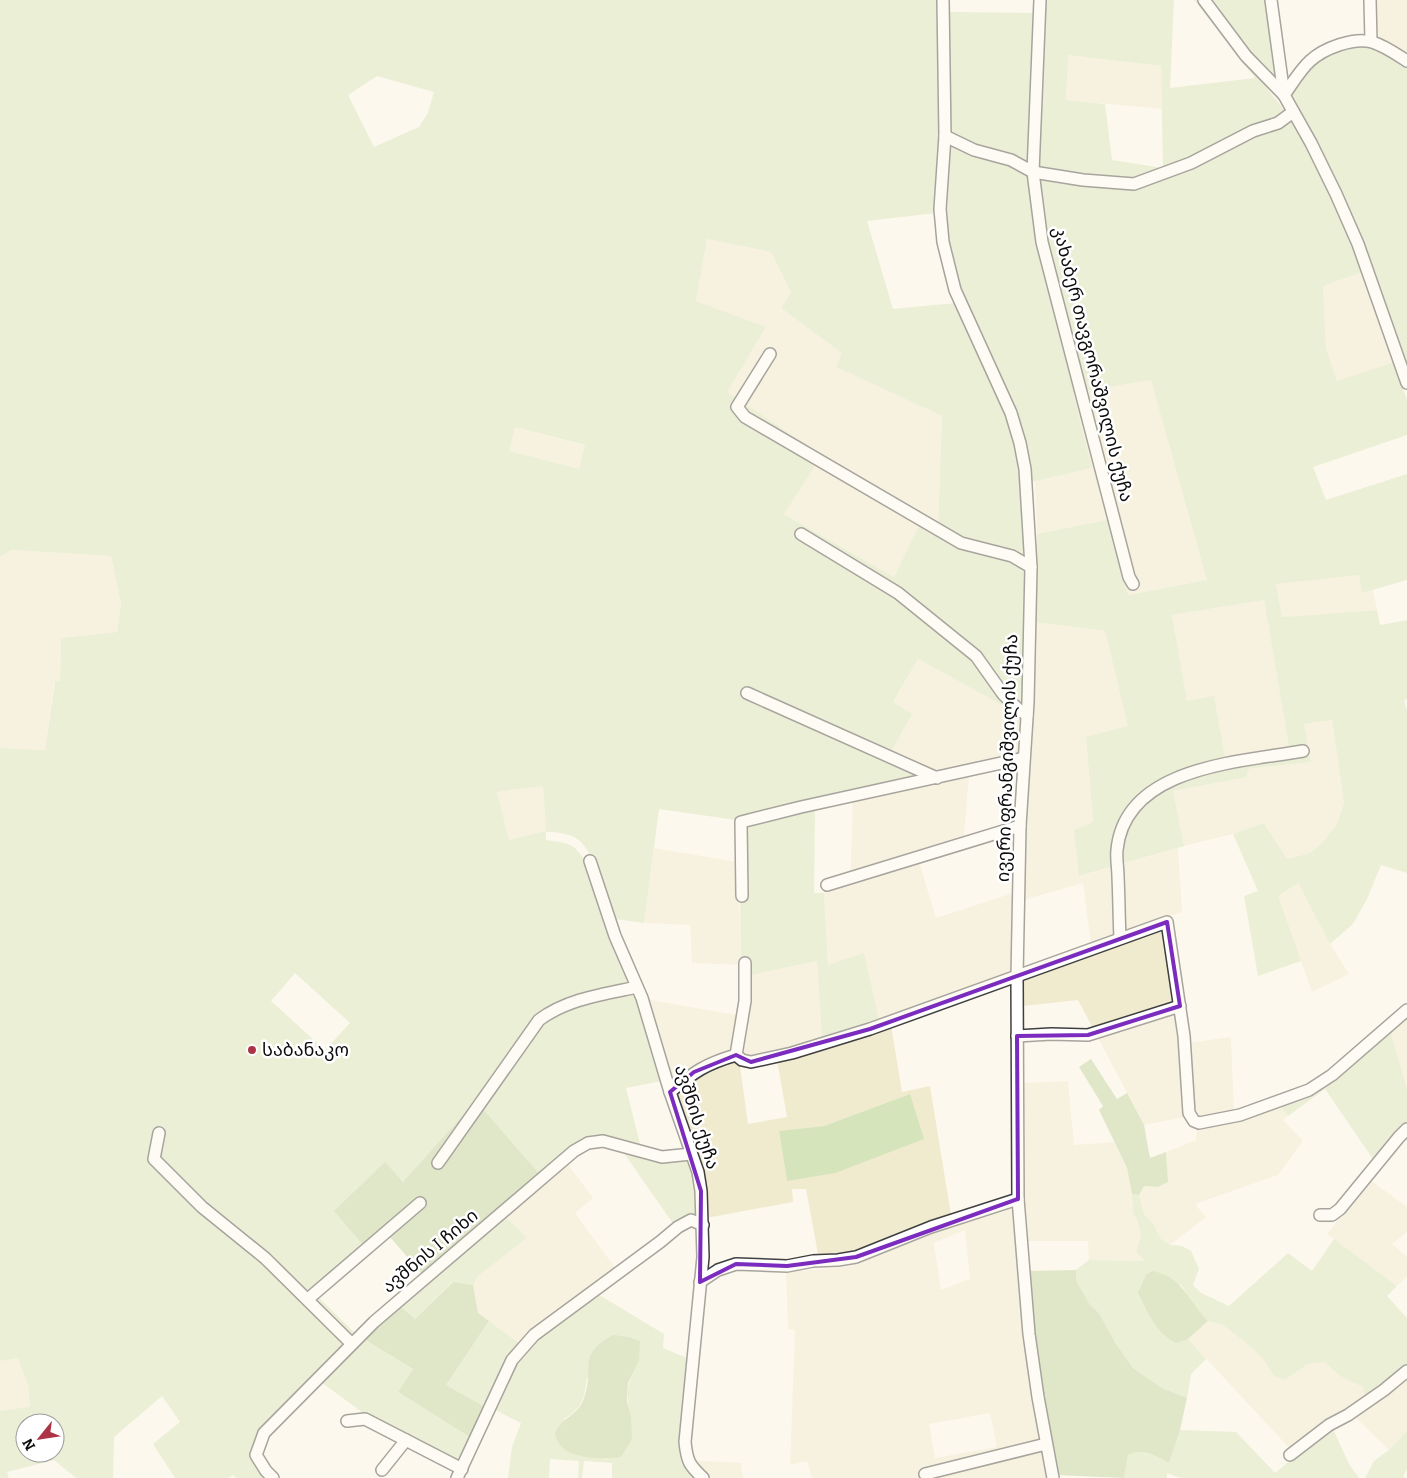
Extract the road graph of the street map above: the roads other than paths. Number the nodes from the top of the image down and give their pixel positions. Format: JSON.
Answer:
{"nodes":[{"id":1,"x":942,"y":0,"type":"edge"},
{"id":2,"x":1040,"y":0,"type":"edge"},
{"id":3,"x":1204,"y":0,"type":"edge"},
{"id":4,"x":1271,"y":0,"type":"edge"},
{"id":5,"x":1370,"y":0,"type":"edge"},
{"id":6,"x":1371,"y":42,"type":"junction"},
{"id":7,"x":1407,"y":61,"type":"edge"},
{"id":8,"x":1284,"y":95,"type":"junction"},
{"id":9,"x":1293,"y":112,"type":"junction"},
{"id":10,"x":945,"y":136,"type":"junction"},
{"id":11,"x":1033,"y":172,"type":"junction"},
{"id":12,"x":770,"y":354,"type":"dead end"},
{"id":13,"x":1407,"y":382,"type":"edge"},
{"id":14,"x":801,"y":534,"type":"dead end"},
{"id":15,"x":1031,"y":567,"type":"junction"},
{"id":16,"x":1134,"y":584,"type":"dead end"},
{"id":17,"x":747,"y":693,"type":"dead end"},
{"id":18,"x":1027,"y":715,"type":"junction"},
{"id":19,"x":1304,"y":751,"type":"dead end"},
{"id":20,"x":1024,"y":758,"type":"junction"},
{"id":21,"x":937,"y":778,"type":"junction"},
{"id":22,"x":1020,"y":826,"type":"junction"},
{"id":23,"x":590,"y":862,"type":"dead end"},
{"id":24,"x":828,"y":885,"type":"dead end"},
{"id":25,"x":742,"y":896,"type":"dead end"},
{"id":26,"x":1120,"y":938,"type":"junction"},
{"id":27,"x":745,"y":963,"type":"dead end"},
{"id":28,"x":1017,"y":976,"type":"junction"},
{"id":29,"x":637,"y":987,"type":"junction"},
{"id":30,"x":1180,"y":1006,"type":"junction"},
{"id":31,"x":1407,"y":1010,"type":"edge"},
{"id":32,"x":1017,"y":1036,"type":"junction"},
{"id":33,"x":736,"y":1055,"type":"junction"},
{"id":34,"x":670,"y":1092,"type":"junction"},
{"id":35,"x":1407,"y":1129,"type":"edge"},
{"id":36,"x":159,"y":1133,"type":"dead end"},
{"id":37,"x":691,"y":1154,"type":"junction"},
{"id":38,"x":438,"y":1163,"type":"dead end"},
{"id":39,"x":1018,"y":1199,"type":"junction"},
{"id":40,"x":420,"y":1203,"type":"dead end"},
{"id":41,"x":1320,"y":1215,"type":"dead end"},
{"id":42,"x":702,"y":1225,"type":"junction"},
{"id":43,"x":700,"y":1282,"type":"junction"},
{"id":44,"x":308,"y":1299,"type":"junction"},
{"id":45,"x":352,"y":1344,"type":"junction"},
{"id":46,"x":1407,"y":1371,"type":"edge"},
{"id":47,"x":347,"y":1421,"type":"dead end"},
{"id":48,"x":406,"y":1440,"type":"junction"},
{"id":49,"x":1046,"y":1444,"type":"junction"},
{"id":50,"x":1290,"y":1455,"type":"dead end"},
{"id":51,"x":382,"y":1470,"type":"dead end"},
{"id":52,"x":459,"y":1474,"type":"edge"},
{"id":53,"x":925,"y":1474,"type":"dead end"},
{"id":54,"x":273,"y":1478,"type":"edge"},
{"id":55,"x":704,"y":1478,"type":"edge"},
{"id":56,"x":1053,"y":1478,"type":"edge"}],
"edges":[{"from":1,"to":10,"type":"street","name":"ივერი ფრანგიშვილის ქუჩა"},
{"from":2,"to":11,"type":"street","name":"კახაბერ თავგორაშვილის ქუჩა"},
{"from":3,"to":8,"type":"street"},
{"from":4,"to":8,"type":"street"},
{"from":5,"to":6,"type":"street"},
{"from":6,"to":7,"type":"street"},
{"from":6,"to":8,"type":"street"},
{"from":8,"to":9,"type":"street"},
{"from":9,"to":11,"type":"street"},
{"from":9,"to":13,"type":"street"},
{"from":10,"to":11,"type":"street"},
{"from":10,"to":15,"type":"street","name":"ივერი ფრანგიშვილის ქუჩა"},
{"from":11,"to":16,"type":"street","name":"კახაბერ თავგორაშვილის ქუჩა"},
{"from":12,"to":15,"type":"street"},
{"from":14,"to":18,"type":"street"},
{"from":15,"to":18,"type":"street","name":"ივერი ფრანგიშვილის ქუჩა"},
{"from":17,"to":21,"type":"street"},
{"from":18,"to":20,"type":"street","name":"ივერი ფრანგიშვილის ქუჩა"},
{"from":19,"to":26,"type":"street"},
{"from":20,"to":21,"type":"street"},
{"from":20,"to":22,"type":"street","name":"ივერი ფრანგიშვილის ქუჩა"},
{"from":21,"to":25,"type":"street"},
{"from":22,"to":24,"type":"street"},
{"from":22,"to":28,"type":"street","name":"ივერი ფრანგიშვილის ქუჩა"},
{"from":23,"to":29,"type":"street","name":"ავშნის ქუჩა"},
{"from":26,"to":28,"type":"street"},
{"from":26,"to":30,"type":"street"},
{"from":27,"to":33,"type":"street"},
{"from":28,"to":32,"type":"street","name":"ივერი ფრანგიშვილის ქუჩა"},
{"from":28,"to":33,"type":"street"},
{"from":29,"to":34,"type":"street","name":"ავშნის ქუჩა"},
{"from":29,"to":38,"type":"street"},
{"from":30,"to":31,"type":"street"},
{"from":30,"to":32,"type":"street"},
{"from":32,"to":39,"type":"street","name":"ივერი ფრანგიშვილის ქუჩა"},
{"from":33,"to":34,"type":"street"},
{"from":34,"to":37,"type":"street","name":"ავშნის ქუჩა"},
{"from":35,"to":41,"type":"street"},
{"from":36,"to":44,"type":"street"},
{"from":37,"to":42,"type":"street","name":"ავშნის ქუჩა"},
{"from":37,"to":45,"type":"street","name":"ავშნის I ჩიხი"},
{"from":39,"to":43,"type":"street"},
{"from":39,"to":49,"type":"street","name":"ივერი ფრანგიშვილის ქუჩა"},
{"from":40,"to":44,"type":"street"},
{"from":42,"to":43,"type":"street","name":"ავშნის ქუჩა"},
{"from":42,"to":52,"type":"street"},
{"from":43,"to":55,"type":"street","name":"ავშნის ქუჩა"},
{"from":44,"to":45,"type":"street"},
{"from":45,"to":54,"type":"street","name":"ავშნის I ჩიხი"},
{"from":46,"to":50,"type":"street"},
{"from":47,"to":48,"type":"street"},
{"from":48,"to":51,"type":"street"},
{"from":48,"to":52,"type":"street"},
{"from":49,"to":53,"type":"street"},
{"from":49,"to":56,"type":"street","name":"ივერი ფრანგიშვილის ქუჩა"}]}
